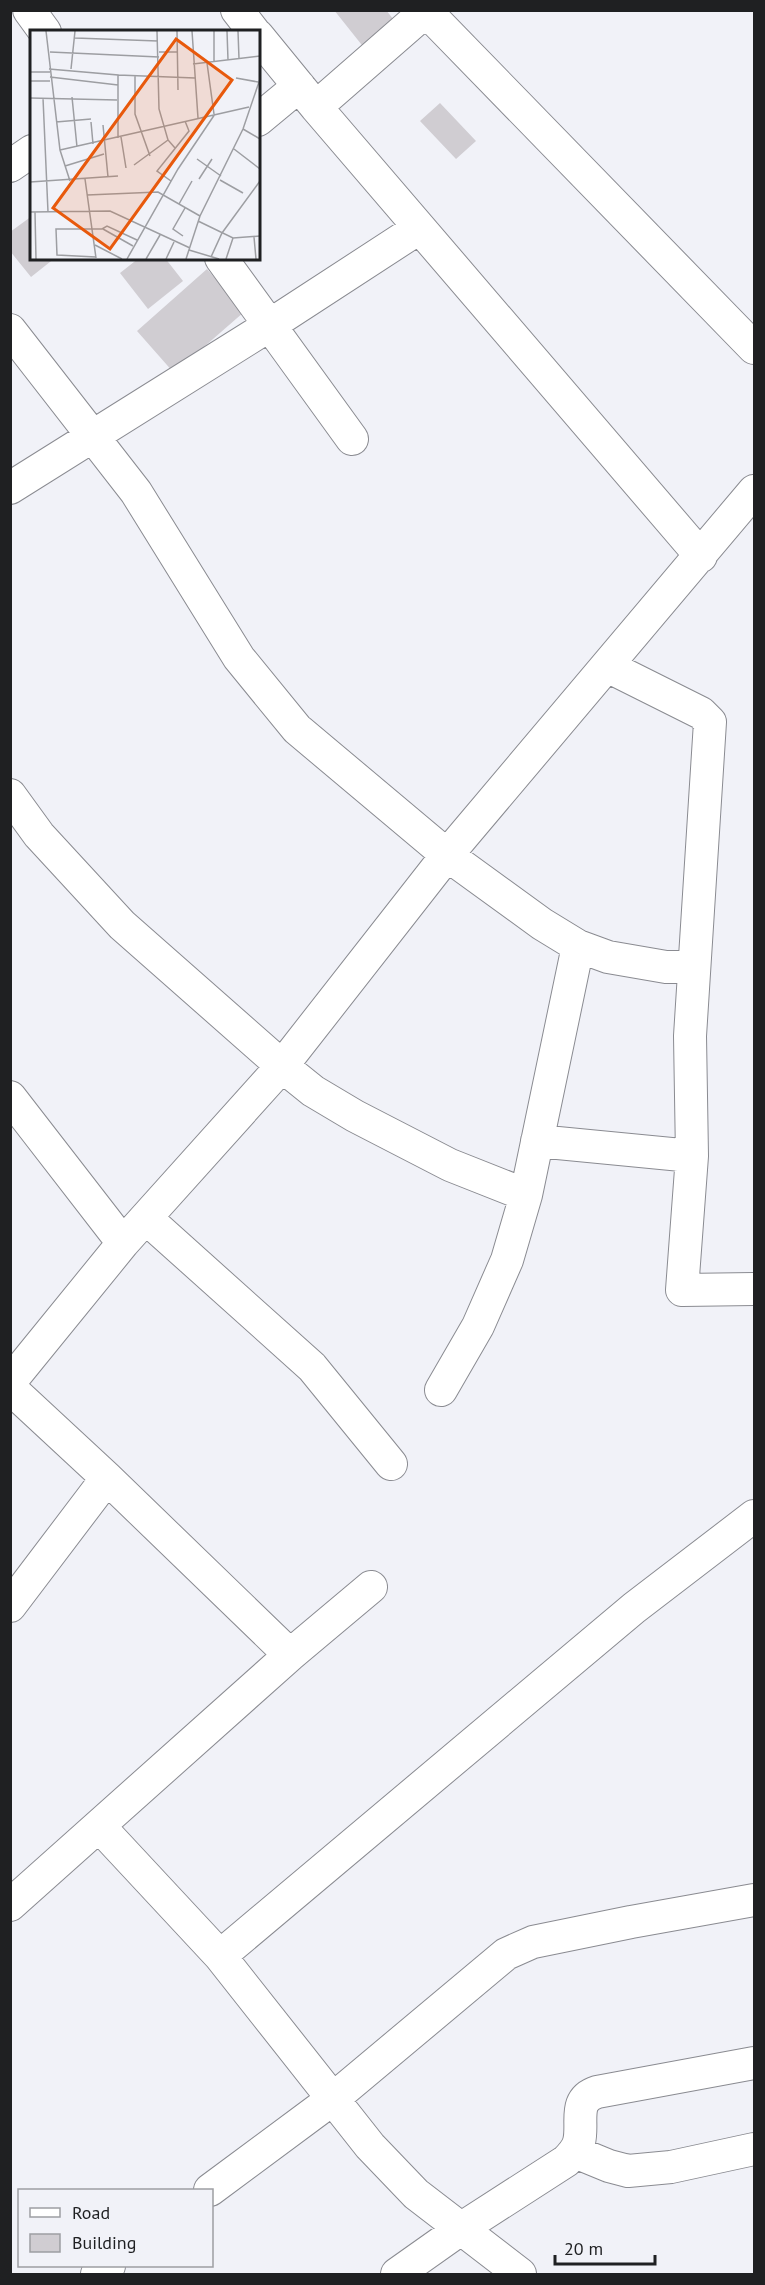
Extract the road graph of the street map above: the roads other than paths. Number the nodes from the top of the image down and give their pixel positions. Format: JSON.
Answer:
{"nodes":[{"id":1,"x":29,"y":10,"type":"edge"},
{"id":2,"x":237,"y":10,"type":"edge"},
{"id":3,"x":44,"y":30,"type":"edge"},
{"id":4,"x":252,"y":30,"type":"edge"},
{"id":5,"x":260,"y":38,"type":"edge"},
{"id":6,"x":307,"y":97,"type":"junction"},
{"id":7,"x":260,"y":119,"type":"edge"},
{"id":8,"x":30,"y":152,"type":"edge"},
{"id":9,"x":10,"y":166,"type":"edge"},
{"id":10,"x":419,"y":228,"type":"junction"},
{"id":11,"x":222,"y":260,"type":"edge"},
{"id":12,"x":270,"y":325,"type":"junction"},
{"id":13,"x":10,"y":330,"type":"edge"},
{"id":14,"x":754,"y":348,"type":"edge"},
{"id":15,"x":93,"y":436,"type":"junction"},
{"id":16,"x":352,"y":439,"type":"dead end"},
{"id":17,"x":10,"y":488,"type":"edge"},
{"id":18,"x":754,"y":491,"type":"edge"},
{"id":19,"x":701,"y":556,"type":"junction"},
{"id":20,"x":607,"y":666,"type":"junction"},
{"id":21,"x":10,"y":795,"type":"edge"},
{"id":22,"x":447,"y":855,"type":"junction"},
{"id":23,"x":578,"y":946,"type":"junction"},
{"id":24,"x":694,"y":967,"type":"junction"},
{"id":25,"x":282,"y":1066,"type":"junction"},
{"id":26,"x":10,"y":1097,"type":"edge"},
{"id":27,"x":537,"y":1141,"type":"junction"},
{"id":28,"x":692,"y":1156,"type":"junction"},
{"id":29,"x":526,"y":1195,"type":"junction"},
{"id":30,"x":147,"y":1219,"type":"junction"},
{"id":31,"x":123,"y":1243,"type":"junction"},
{"id":32,"x":754,"y":1289,"type":"edge"},
{"id":33,"x":10,"y":1382,"type":"edge"},
{"id":34,"x":10,"y":1388,"type":"edge"},
{"id":35,"x":441,"y":1390,"type":"dead end"},
{"id":36,"x":391,"y":1464,"type":"dead end"},
{"id":37,"x":107,"y":1478,"type":"junction"},
{"id":38,"x":754,"y":1516,"type":"edge"},
{"id":39,"x":371,"y":1587,"type":"dead end"},
{"id":40,"x":10,"y":1606,"type":"edge"},
{"id":41,"x":290,"y":1655,"type":"junction"},
{"id":42,"x":99,"y":1826,"type":"junction"},
{"id":43,"x":754,"y":1900,"type":"edge"},
{"id":44,"x":10,"y":1905,"type":"edge"},
{"id":45,"x":220,"y":1956,"type":"junction"},
{"id":46,"x":754,"y":2063,"type":"edge"},
{"id":47,"x":334,"y":2098,"type":"junction"},
{"id":48,"x":754,"y":2149,"type":"edge"},
{"id":49,"x":575,"y":2152,"type":"junction"},
{"id":50,"x":211,"y":2189,"type":"edge"},
{"id":51,"x":462,"y":2228,"type":"junction"},
{"id":52,"x":398,"y":2274,"type":"edge"},
{"id":53,"x":520,"y":2274,"type":"edge"}],
"edges":[{"from":1,"to":3,"type":"street"},
{"from":2,"to":4,"type":"street"},
{"from":5,"to":6,"type":"street"},
{"from":6,"to":7,"type":"street"},
{"from":6,"to":10,"type":"street"},
{"from":6,"to":14,"type":"street"},
{"from":8,"to":9,"type":"street"},
{"from":10,"to":12,"type":"street"},
{"from":10,"to":19,"type":"street"},
{"from":11,"to":12,"type":"street"},
{"from":12,"to":15,"type":"street"},
{"from":12,"to":16,"type":"street"},
{"from":13,"to":15,"type":"street"},
{"from":15,"to":17,"type":"street"},
{"from":15,"to":22,"type":"street"},
{"from":18,"to":19,"type":"street"},
{"from":19,"to":20,"type":"street"},
{"from":20,"to":22,"type":"street"},
{"from":20,"to":24,"type":"street"},
{"from":21,"to":25,"type":"street"},
{"from":22,"to":23,"type":"street"},
{"from":22,"to":25,"type":"street"},
{"from":23,"to":24,"type":"street"},
{"from":23,"to":27,"type":"street"},
{"from":24,"to":28,"type":"street"},
{"from":25,"to":29,"type":"street"},
{"from":25,"to":30,"type":"street"},
{"from":26,"to":31,"type":"street"},
{"from":27,"to":28,"type":"street"},
{"from":27,"to":29,"type":"street"},
{"from":28,"to":32,"type":"street"},
{"from":29,"to":35,"type":"street"},
{"from":30,"to":31,"type":"street"},
{"from":30,"to":36,"type":"street"},
{"from":31,"to":33,"type":"street"},
{"from":34,"to":37,"type":"street"},
{"from":37,"to":40,"type":"street"},
{"from":37,"to":41,"type":"street"},
{"from":38,"to":45,"type":"street"},
{"from":39,"to":41,"type":"street"},
{"from":41,"to":42,"type":"street"},
{"from":42,"to":44,"type":"street"},
{"from":42,"to":45,"type":"street"},
{"from":43,"to":47,"type":"street"},
{"from":45,"to":47,"type":"street"},
{"from":46,"to":49,"type":"street"},
{"from":47,"to":50,"type":"street"},
{"from":47,"to":51,"type":"street"},
{"from":48,"to":49,"type":"street"},
{"from":49,"to":51,"type":"street"},
{"from":51,"to":52,"type":"street"},
{"from":51,"to":53,"type":"street"}]}
